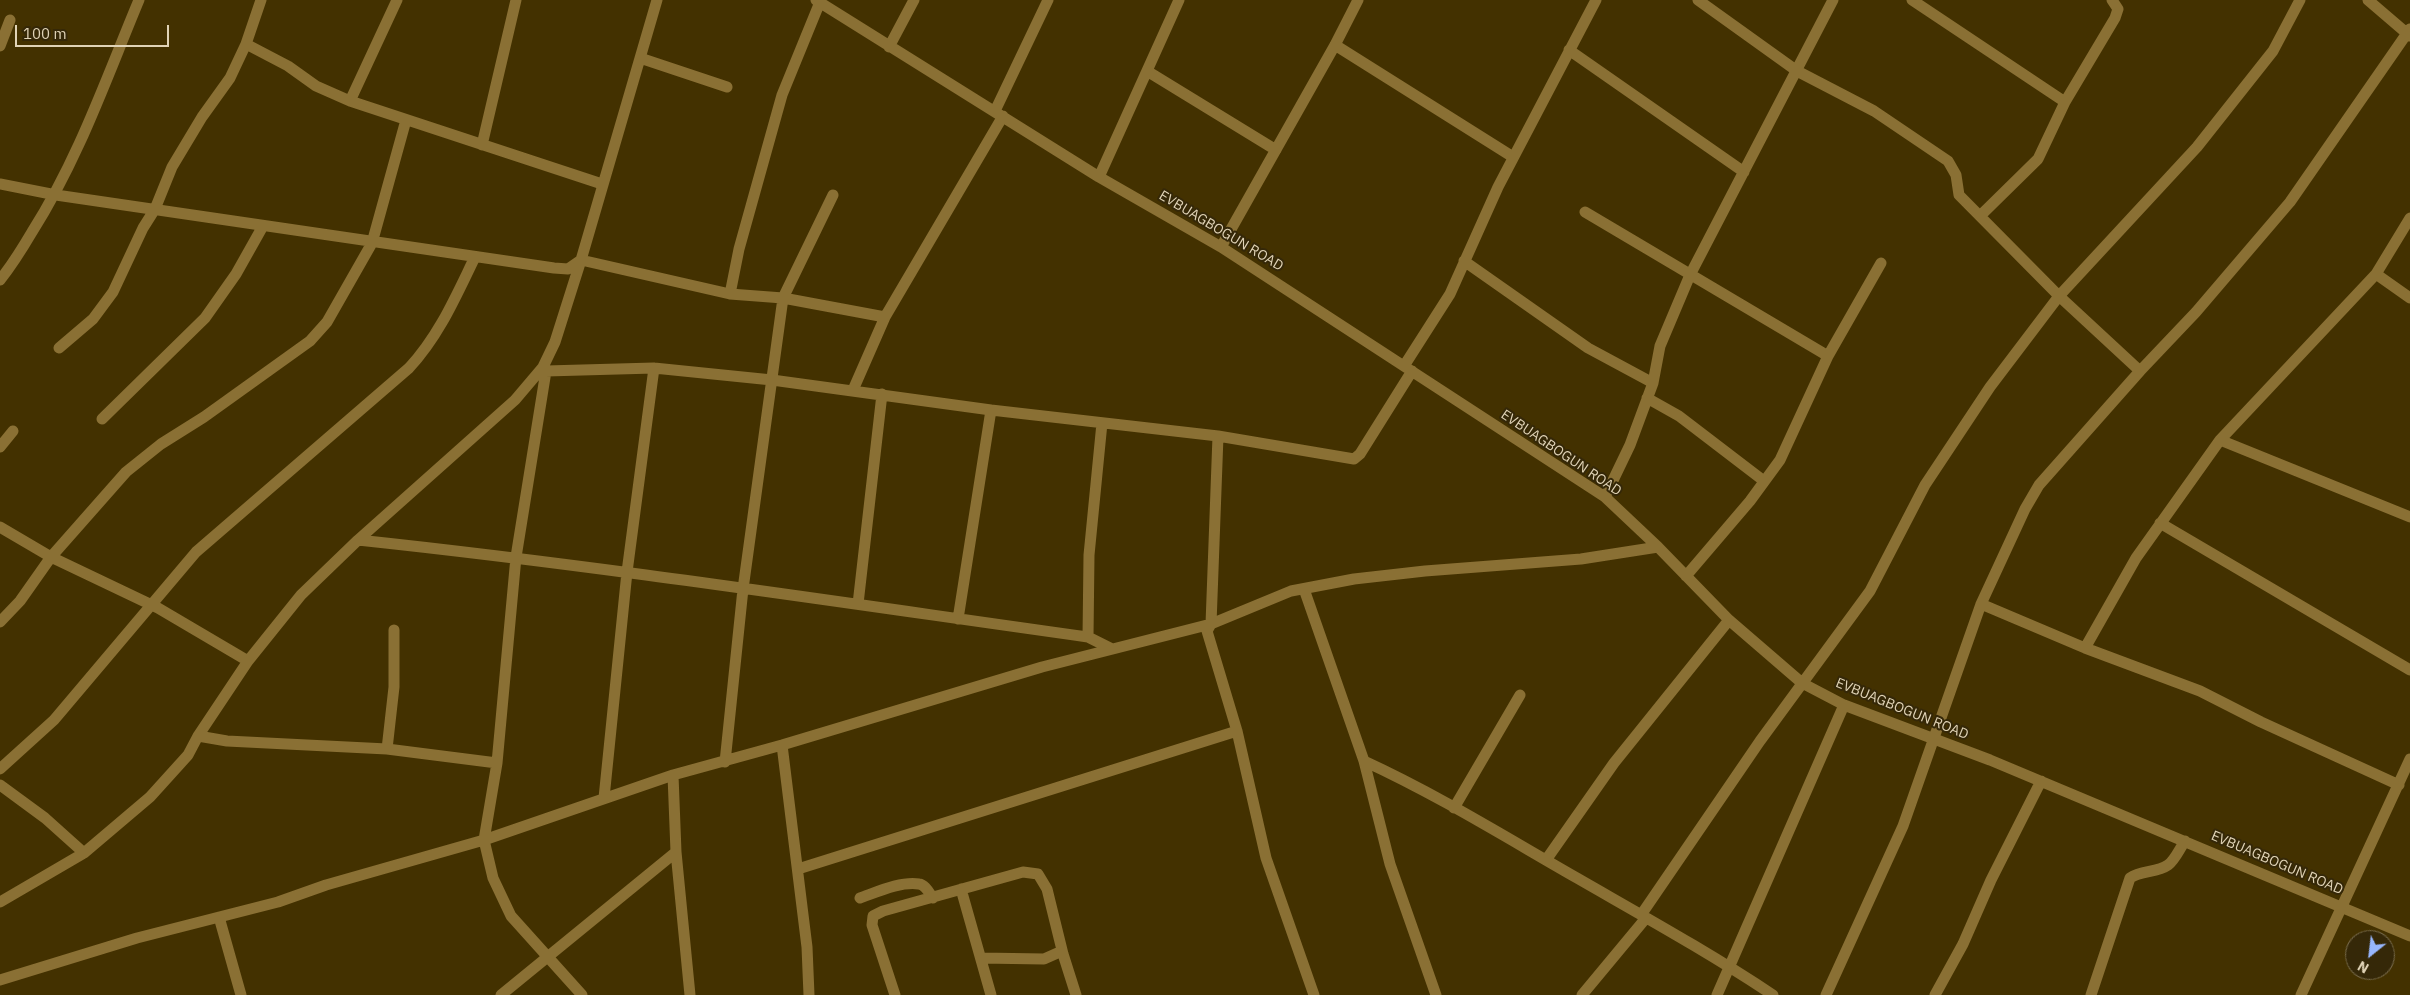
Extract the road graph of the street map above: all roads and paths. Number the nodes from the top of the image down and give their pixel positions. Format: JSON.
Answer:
{"nodes":[{"id":1,"x":138,"y":0,"type":"edge"},
{"id":2,"x":261,"y":0,"type":"edge"},
{"id":3,"x":397,"y":0,"type":"edge"},
{"id":4,"x":516,"y":0,"type":"edge"},
{"id":5,"x":657,"y":0,"type":"edge"},
{"id":6,"x":914,"y":0,"type":"edge"},
{"id":7,"x":1048,"y":0,"type":"edge"},
{"id":8,"x":1179,"y":0,"type":"edge"},
{"id":9,"x":1358,"y":0,"type":"edge"},
{"id":10,"x":1596,"y":0,"type":"edge"},
{"id":11,"x":1698,"y":0,"type":"edge"},
{"id":12,"x":1833,"y":0,"type":"edge"},
{"id":13,"x":1912,"y":0,"type":"edge"},
{"id":14,"x":2112,"y":0,"type":"edge"},
{"id":15,"x":2300,"y":0,"type":"edge"},
{"id":16,"x":2368,"y":0,"type":"edge"},
{"id":17,"x":818,"y":1,"type":"edge"},
{"id":18,"x":10,"y":20,"type":"dead end"},
{"id":19,"x":2409,"y":32,"type":"edge"},
{"id":20,"x":246,"y":44,"type":"junction"},
{"id":21,"x":1335,"y":45,"type":"junction"},
{"id":22,"x":0,"y":46,"type":"edge"},
{"id":23,"x":889,"y":47,"type":"junction"},
{"id":24,"x":1569,"y":50,"type":"junction"},
{"id":25,"x":640,"y":58,"type":"junction"},
{"id":26,"x":1147,"y":71,"type":"junction"},
{"id":27,"x":1797,"y":71,"type":"junction"},
{"id":28,"x":727,"y":86,"type":"dead end"},
{"id":29,"x":350,"y":101,"type":"junction"},
{"id":30,"x":2065,"y":102,"type":"junction"},
{"id":31,"x":999,"y":113,"type":"junction"},
{"id":32,"x":406,"y":120,"type":"junction"},
{"id":33,"x":482,"y":145,"type":"junction"},
{"id":34,"x":1276,"y":150,"type":"junction"},
{"id":35,"x":1513,"y":158,"type":"junction"},
{"id":36,"x":1744,"y":172,"type":"junction"},
{"id":37,"x":1099,"y":177,"type":"junction"},
{"id":38,"x":0,"y":184,"type":"edge"},
{"id":39,"x":602,"y":184,"type":"junction"},
{"id":40,"x":56,"y":195,"type":"junction"},
{"id":41,"x":833,"y":195,"type":"dead end"},
{"id":42,"x":155,"y":209,"type":"junction"},
{"id":43,"x":1585,"y":212,"type":"dead end"},
{"id":44,"x":1980,"y":216,"type":"junction"},
{"id":45,"x":2410,"y":218,"type":"edge"},
{"id":46,"x":263,"y":226,"type":"junction"},
{"id":47,"x":372,"y":243,"type":"junction"},
{"id":48,"x":1221,"y":247,"type":"junction"},
{"id":49,"x":475,"y":258,"type":"junction"},
{"id":50,"x":581,"y":260,"type":"junction"},
{"id":51,"x":1464,"y":261,"type":"junction"},
{"id":52,"x":1881,"y":263,"type":"dead end"},
{"id":53,"x":1690,"y":274,"type":"junction"},
{"id":54,"x":2376,"y":274,"type":"junction"},
{"id":55,"x":0,"y":280,"type":"edge"},
{"id":56,"x":730,"y":294,"type":"junction"},
{"id":57,"x":2059,"y":296,"type":"junction"},
{"id":58,"x":783,"y":298,"type":"junction"},
{"id":59,"x":2410,"y":298,"type":"edge"},
{"id":60,"x":885,"y":317,"type":"junction"},
{"id":61,"x":59,"y":348,"type":"dead end"},
{"id":62,"x":1828,"y":356,"type":"junction"},
{"id":63,"x":654,"y":368,"type":"junction"},
{"id":64,"x":545,"y":369,"type":"junction"},
{"id":65,"x":1408,"y":369,"type":"junction"},
{"id":66,"x":2140,"y":371,"type":"junction"},
{"id":67,"x":772,"y":380,"type":"junction"},
{"id":68,"x":1653,"y":383,"type":"junction"},
{"id":69,"x":853,"y":390,"type":"junction"},
{"id":70,"x":882,"y":394,"type":"junction"},
{"id":71,"x":1647,"y":398,"type":"junction"},
{"id":72,"x":991,"y":410,"type":"junction"},
{"id":73,"x":102,"y":419,"type":"dead end"},
{"id":74,"x":1102,"y":424,"type":"junction"},
{"id":75,"x":13,"y":431,"type":"dead end"},
{"id":76,"x":1218,"y":436,"type":"junction"},
{"id":77,"x":2220,"y":440,"type":"junction"},
{"id":78,"x":0,"y":447,"type":"edge"},
{"id":79,"x":1764,"y":481,"type":"junction"},
{"id":80,"x":1605,"y":497,"type":"junction"},
{"id":81,"x":2410,"y":517,"type":"edge"},
{"id":82,"x":2160,"y":522,"type":"junction"},
{"id":83,"x":0,"y":528,"type":"edge"},
{"id":84,"x":358,"y":540,"type":"junction"},
{"id":85,"x":1658,"y":547,"type":"junction"},
{"id":86,"x":516,"y":556,"type":"junction"},
{"id":87,"x":51,"y":557,"type":"junction"},
{"id":88,"x":627,"y":572,"type":"junction"},
{"id":89,"x":1686,"y":576,"type":"junction"},
{"id":90,"x":743,"y":589,"type":"junction"},
{"id":91,"x":1304,"y":589,"type":"junction"},
{"id":92,"x":150,"y":604,"type":"junction"},
{"id":93,"x":858,"y":604,"type":"junction"},
{"id":94,"x":1981,"y":604,"type":"junction"},
{"id":95,"x":958,"y":619,"type":"junction"},
{"id":96,"x":1729,"y":620,"type":"junction"},
{"id":97,"x":0,"y":622,"type":"edge"},
{"id":98,"x":1210,"y":624,"type":"junction"},
{"id":99,"x":394,"y":630,"type":"dead end"},
{"id":100,"x":1088,"y":637,"type":"junction"},
{"id":101,"x":1110,"y":648,"type":"junction"},
{"id":102,"x":2085,"y":648,"type":"junction"},
{"id":103,"x":248,"y":661,"type":"junction"},
{"id":104,"x":2410,"y":670,"type":"edge"},
{"id":105,"x":1802,"y":682,"type":"junction"},
{"id":106,"x":1520,"y":695,"type":"dead end"},
{"id":107,"x":1844,"y":705,"type":"junction"},
{"id":108,"x":1238,"y":731,"type":"junction"},
{"id":109,"x":198,"y":736,"type":"junction"},
{"id":110,"x":1932,"y":738,"type":"junction"},
{"id":111,"x":782,"y":745,"type":"junction"},
{"id":112,"x":386,"y":749,"type":"junction"},
{"id":113,"x":2410,"y":759,"type":"edge"},
{"id":114,"x":1364,"y":761,"type":"junction"},
{"id":115,"x":725,"y":762,"type":"junction"},
{"id":116,"x":497,"y":763,"type":"junction"},
{"id":117,"x":0,"y":769,"type":"edge"},
{"id":118,"x":673,"y":775,"type":"junction"},
{"id":119,"x":2041,"y":781,"type":"junction"},
{"id":120,"x":0,"y":785,"type":"edge"},
{"id":121,"x":2399,"y":786,"type":"junction"},
{"id":122,"x":604,"y":798,"type":"junction"},
{"id":123,"x":1454,"y":808,"type":"junction"},
{"id":124,"x":484,"y":840,"type":"junction"},
{"id":125,"x":2185,"y":841,"type":"junction"},
{"id":126,"x":676,"y":852,"type":"junction"},
{"id":127,"x":84,"y":853,"type":"junction"},
{"id":128,"x":1546,"y":860,"type":"junction"},
{"id":129,"x":798,"y":869,"type":"junction"},
{"id":130,"x":961,"y":889,"type":"junction"},
{"id":131,"x":860,"y":898,"type":"dead end"},
{"id":132,"x":933,"y":898,"type":"junction"},
{"id":133,"x":0,"y":902,"type":"edge"},
{"id":134,"x":2342,"y":907,"type":"junction"},
{"id":135,"x":218,"y":917,"type":"junction"},
{"id":136,"x":1644,"y":917,"type":"junction"},
{"id":137,"x":2410,"y":936,"type":"edge"},
{"id":138,"x":1062,"y":951,"type":"junction"},
{"id":139,"x":549,"y":956,"type":"junction"},
{"id":140,"x":981,"y":958,"type":"junction"},
{"id":141,"x":1729,"y":967,"type":"junction"},
{"id":142,"x":0,"y":980,"type":"edge"},
{"id":143,"x":241,"y":995,"type":"edge"},
{"id":144,"x":501,"y":995,"type":"edge"},
{"id":145,"x":582,"y":995,"type":"edge"},
{"id":146,"x":690,"y":995,"type":"edge"},
{"id":147,"x":809,"y":995,"type":"edge"},
{"id":148,"x":895,"y":995,"type":"edge"},
{"id":149,"x":992,"y":995,"type":"edge"},
{"id":150,"x":1076,"y":995,"type":"edge"},
{"id":151,"x":1314,"y":995,"type":"edge"},
{"id":152,"x":1436,"y":995,"type":"edge"},
{"id":153,"x":1582,"y":995,"type":"edge"},
{"id":154,"x":1717,"y":995,"type":"edge"},
{"id":155,"x":1773,"y":995,"type":"edge"},
{"id":156,"x":1826,"y":995,"type":"edge"},
{"id":157,"x":1935,"y":995,"type":"edge"},
{"id":158,"x":2092,"y":995,"type":"edge"},
{"id":159,"x":2300,"y":995,"type":"edge"}],
"edges":[{"from":1,"to":40,"type":"street"},
{"from":2,"to":20,"type":"street"},
{"from":3,"to":29,"type":"street"},
{"from":4,"to":33,"type":"street"},
{"from":5,"to":25,"type":"street"},
{"from":6,"to":23,"type":"street"},
{"from":7,"to":31,"type":"street"},
{"from":8,"to":26,"type":"street"},
{"from":9,"to":21,"type":"street"},
{"from":10,"to":24,"type":"street"},
{"from":11,"to":27,"type":"street"},
{"from":12,"to":27,"type":"street"},
{"from":13,"to":30,"type":"street"},
{"from":14,"to":30,"type":"street"},
{"from":15,"to":57,"type":"street"},
{"from":16,"to":19,"type":"street"},
{"from":17,"to":23,"type":"street","name":"EVBUAGBOGUN ROAD"},
{"from":17,"to":56,"type":"street"},
{"from":18,"to":22,"type":"street"},
{"from":19,"to":66,"type":"street"},
{"from":20,"to":29,"type":"street"},
{"from":20,"to":42,"type":"street"},
{"from":21,"to":34,"type":"street"},
{"from":21,"to":35,"type":"street"},
{"from":23,"to":31,"type":"street","name":"EVBUAGBOGUN ROAD"},
{"from":24,"to":35,"type":"street"},
{"from":24,"to":36,"type":"street"},
{"from":25,"to":28,"type":"street"},
{"from":25,"to":39,"type":"street"},
{"from":26,"to":34,"type":"street"},
{"from":26,"to":37,"type":"street"},
{"from":27,"to":36,"type":"street"},
{"from":27,"to":44,"type":"street"},
{"from":29,"to":32,"type":"street"},
{"from":30,"to":44,"type":"street"},
{"from":31,"to":37,"type":"street","name":"EVBUAGBOGUN ROAD"},
{"from":31,"to":60,"type":"street"},
{"from":32,"to":33,"type":"street"},
{"from":32,"to":47,"type":"street"},
{"from":33,"to":39,"type":"street"},
{"from":34,"to":48,"type":"street"},
{"from":35,"to":51,"type":"street"},
{"from":36,"to":53,"type":"street"},
{"from":37,"to":48,"type":"street","name":"EVBUAGBOGUN ROAD"},
{"from":38,"to":40,"type":"street"},
{"from":39,"to":50,"type":"street"},
{"from":40,"to":42,"type":"street"},
{"from":40,"to":55,"type":"street"},
{"from":41,"to":58,"type":"street"},
{"from":42,"to":46,"type":"street"},
{"from":42,"to":61,"type":"street"},
{"from":43,"to":53,"type":"street"},
{"from":44,"to":57,"type":"street"},
{"from":45,"to":54,"type":"street"},
{"from":46,"to":47,"type":"street"},
{"from":46,"to":73,"type":"street"},
{"from":47,"to":49,"type":"street"},
{"from":47,"to":87,"type":"street"},
{"from":48,"to":65,"type":"street","name":"EVBUAGBOGUN ROAD"},
{"from":49,"to":50,"type":"street"},
{"from":49,"to":92,"type":"street"},
{"from":50,"to":56,"type":"street"},
{"from":50,"to":64,"type":"street"},
{"from":51,"to":65,"type":"street"},
{"from":51,"to":68,"type":"street"},
{"from":52,"to":62,"type":"street"},
{"from":53,"to":62,"type":"street"},
{"from":53,"to":68,"type":"street"},
{"from":54,"to":59,"type":"street"},
{"from":54,"to":77,"type":"street"},
{"from":56,"to":58,"type":"street"},
{"from":57,"to":66,"type":"street"},
{"from":57,"to":105,"type":"street"},
{"from":58,"to":60,"type":"street"},
{"from":58,"to":67,"type":"street"},
{"from":60,"to":69,"type":"street"},
{"from":62,"to":79,"type":"street"},
{"from":63,"to":64,"type":"street"},
{"from":63,"to":67,"type":"street"},
{"from":63,"to":88,"type":"street"},
{"from":64,"to":84,"type":"street"},
{"from":64,"to":86,"type":"street"},
{"from":65,"to":76,"type":"street"},
{"from":65,"to":80,"type":"street","name":"EVBUAGBOGUN ROAD"},
{"from":66,"to":94,"type":"street"},
{"from":67,"to":69,"type":"street"},
{"from":67,"to":90,"type":"street"},
{"from":68,"to":71,"type":"street"},
{"from":69,"to":70,"type":"street"},
{"from":70,"to":72,"type":"street"},
{"from":70,"to":93,"type":"street"},
{"from":71,"to":79,"type":"street"},
{"from":71,"to":80,"type":"street"},
{"from":72,"to":74,"type":"street"},
{"from":72,"to":95,"type":"street"},
{"from":74,"to":76,"type":"street"},
{"from":74,"to":100,"type":"street"},
{"from":75,"to":78,"type":"street"},
{"from":76,"to":98,"type":"street"},
{"from":77,"to":81,"type":"street"},
{"from":77,"to":82,"type":"street"},
{"from":79,"to":89,"type":"street"},
{"from":80,"to":85,"type":"street","name":"EVBUAGBOGUN ROAD"},
{"from":82,"to":102,"type":"street"},
{"from":82,"to":104,"type":"street"},
{"from":83,"to":87,"type":"street"},
{"from":84,"to":86,"type":"street"},
{"from":84,"to":103,"type":"street"},
{"from":85,"to":89,"type":"street","name":"EVBUAGBOGUN ROAD"},
{"from":85,"to":91,"type":"street"},
{"from":86,"to":88,"type":"street"},
{"from":86,"to":116,"type":"street"},
{"from":87,"to":92,"type":"street"},
{"from":87,"to":97,"type":"street"},
{"from":88,"to":90,"type":"street"},
{"from":88,"to":122,"type":"street"},
{"from":89,"to":96,"type":"street","name":"EVBUAGBOGUN ROAD"},
{"from":90,"to":93,"type":"street"},
{"from":90,"to":115,"type":"street"},
{"from":91,"to":98,"type":"street"},
{"from":91,"to":114,"type":"street"},
{"from":92,"to":103,"type":"street"},
{"from":92,"to":117,"type":"street"},
{"from":93,"to":95,"type":"street"},
{"from":94,"to":102,"type":"street"},
{"from":94,"to":110,"type":"street"},
{"from":95,"to":100,"type":"street"},
{"from":96,"to":105,"type":"street","name":"EVBUAGBOGUN ROAD"},
{"from":96,"to":128,"type":"street"},
{"from":98,"to":101,"type":"street"},
{"from":98,"to":108,"type":"street"},
{"from":99,"to":112,"type":"street"},
{"from":100,"to":101,"type":"street"},
{"from":101,"to":111,"type":"street"},
{"from":102,"to":121,"type":"street"},
{"from":103,"to":109,"type":"street"},
{"from":105,"to":107,"type":"street","name":"EVBUAGBOGUN ROAD"},
{"from":105,"to":136,"type":"street"},
{"from":106,"to":123,"type":"street"},
{"from":107,"to":110,"type":"street","name":"EVBUAGBOGUN ROAD"},
{"from":107,"to":141,"type":"street"},
{"from":108,"to":129,"type":"street"},
{"from":108,"to":151,"type":"street"},
{"from":109,"to":112,"type":"street"},
{"from":109,"to":127,"type":"street"},
{"from":110,"to":119,"type":"street","name":"EVBUAGBOGUN ROAD"},
{"from":110,"to":156,"type":"street"},
{"from":111,"to":115,"type":"street"},
{"from":111,"to":129,"type":"street"},
{"from":112,"to":116,"type":"street"},
{"from":113,"to":121,"type":"street"},
{"from":114,"to":123,"type":"street"},
{"from":114,"to":152,"type":"street"},
{"from":115,"to":118,"type":"street"},
{"from":116,"to":124,"type":"street"},
{"from":118,"to":122,"type":"street"},
{"from":118,"to":126,"type":"street"},
{"from":119,"to":125,"type":"street","name":"EVBUAGBOGUN ROAD"},
{"from":119,"to":157,"type":"street"},
{"from":120,"to":127,"type":"street"},
{"from":121,"to":134,"type":"street"},
{"from":122,"to":124,"type":"street"},
{"from":123,"to":128,"type":"street"},
{"from":124,"to":135,"type":"street"},
{"from":124,"to":139,"type":"street"},
{"from":125,"to":134,"type":"street","name":"EVBUAGBOGUN ROAD"},
{"from":125,"to":158,"type":"street"},
{"from":126,"to":139,"type":"street"},
{"from":126,"to":146,"type":"street"},
{"from":127,"to":133,"type":"street"},
{"from":128,"to":136,"type":"street"},
{"from":129,"to":147,"type":"street"},
{"from":130,"to":132,"type":"street"},
{"from":130,"to":138,"type":"street"},
{"from":130,"to":140,"type":"street"},
{"from":131,"to":132,"type":"street"},
{"from":132,"to":148,"type":"street"},
{"from":134,"to":137,"type":"street","name":"EVBUAGBOGUN ROAD"},
{"from":134,"to":159,"type":"street"},
{"from":135,"to":142,"type":"street"},
{"from":135,"to":143,"type":"street"},
{"from":136,"to":141,"type":"street"},
{"from":136,"to":153,"type":"street"},
{"from":138,"to":140,"type":"street"},
{"from":138,"to":150,"type":"street"},
{"from":139,"to":144,"type":"street"},
{"from":139,"to":145,"type":"street"},
{"from":140,"to":149,"type":"street"},
{"from":141,"to":154,"type":"street"},
{"from":141,"to":155,"type":"street"}]}
